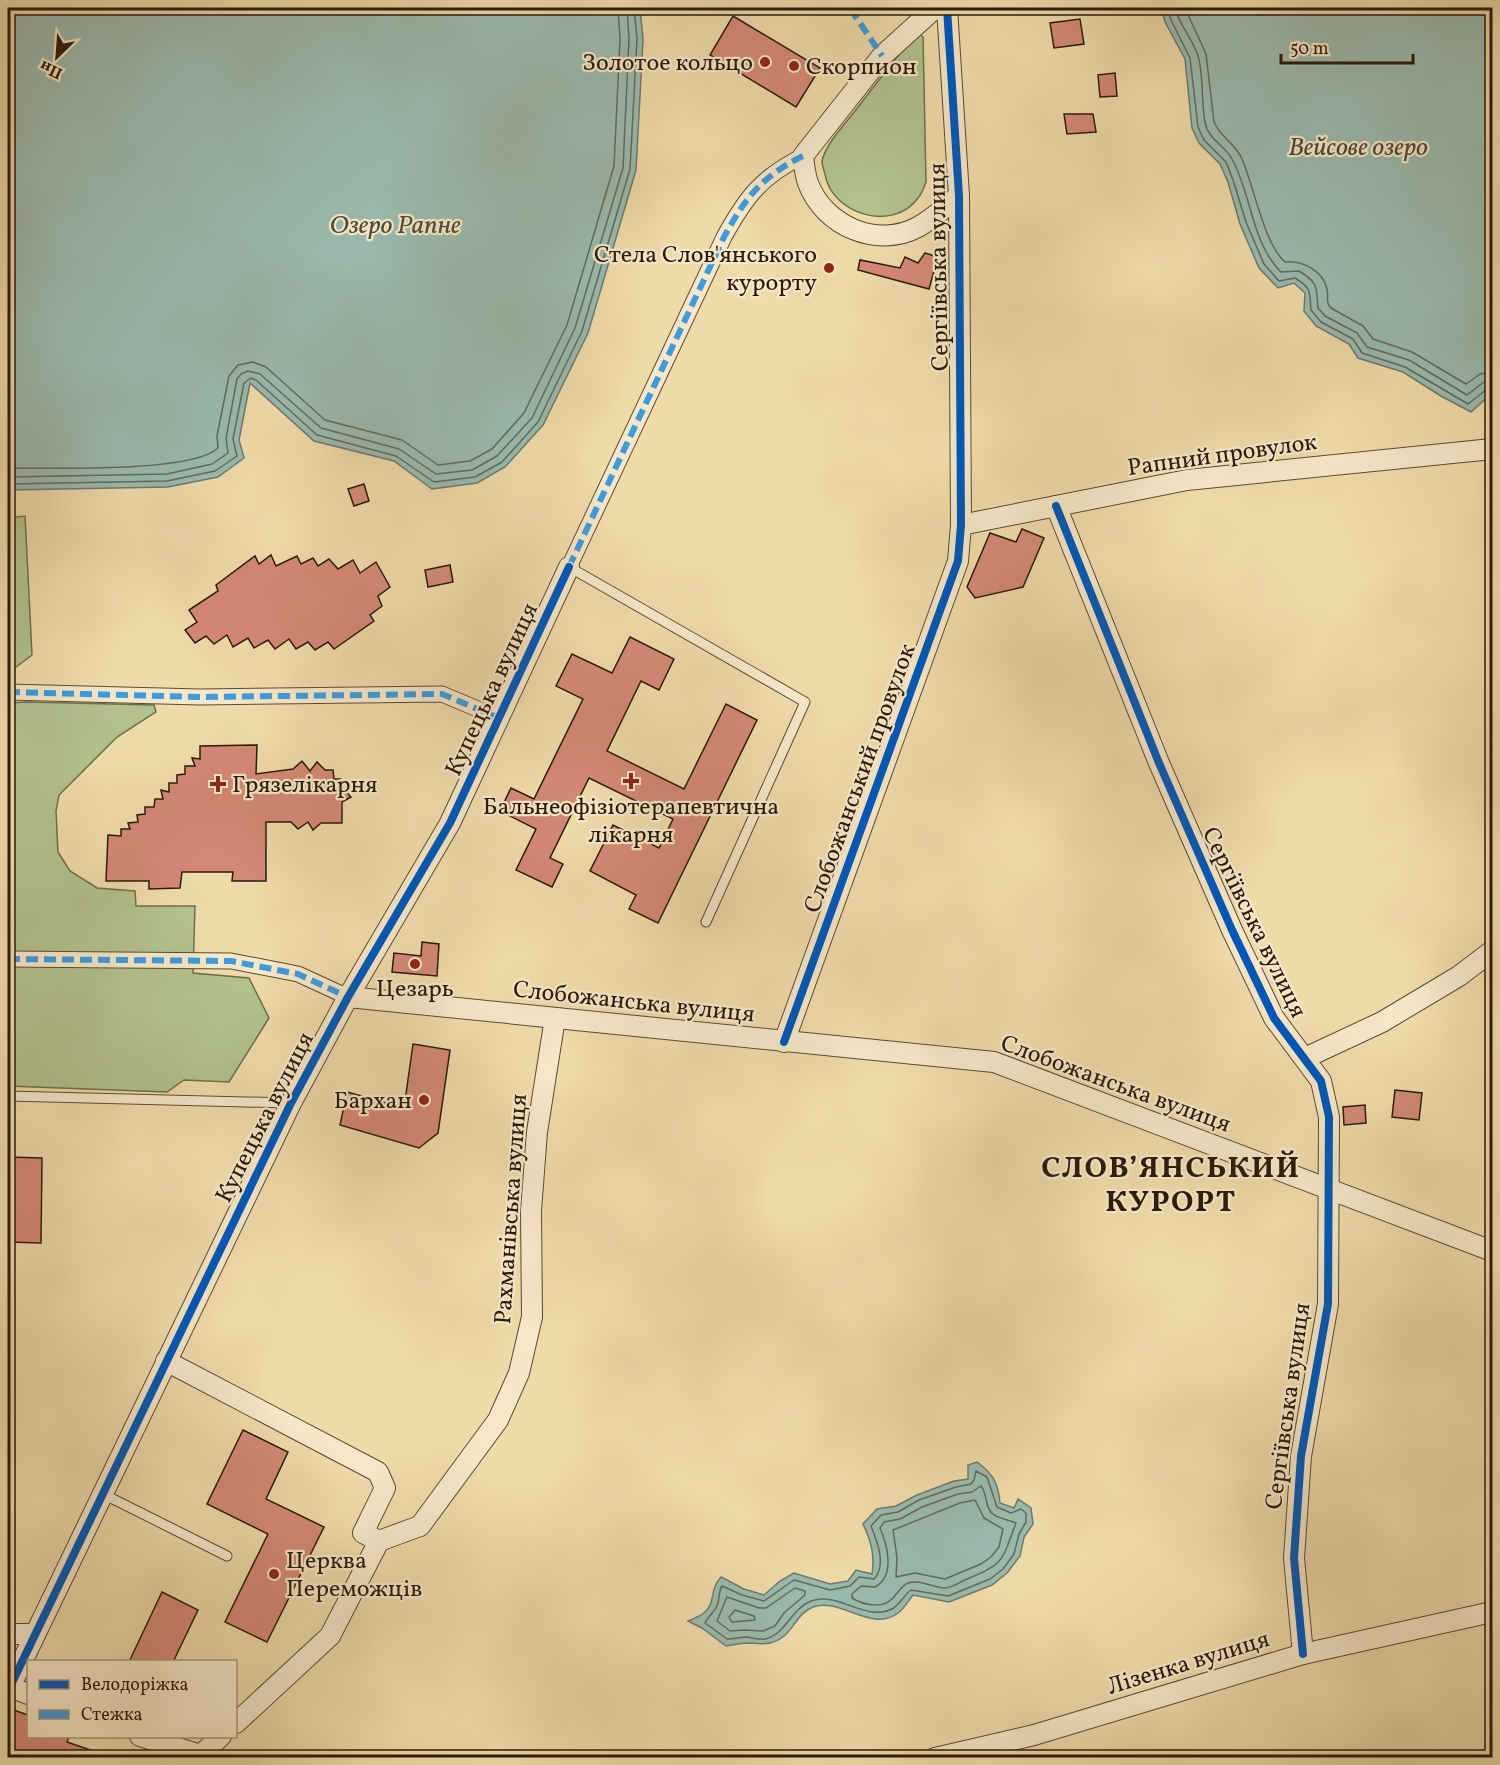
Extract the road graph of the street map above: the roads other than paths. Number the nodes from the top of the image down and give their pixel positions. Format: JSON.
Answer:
{"nodes":[{"id":1,"x":935,"y":8,"type":"edge"},
{"id":2,"x":947,"y":8,"type":"edge"},
{"id":3,"x":803,"y":156,"type":"junction"},
{"id":4,"x":959,"y":196,"type":"junction"},
{"id":5,"x":1492,"y":449,"type":"edge"},
{"id":6,"x":1056,"y":506,"type":"junction"},
{"id":7,"x":961,"y":525,"type":"junction"},
{"id":8,"x":569,"y":567,"type":"junction"},
{"id":9,"x":8,"y":692,"type":"edge"},
{"id":10,"x":499,"y":718,"type":"junction"},
{"id":11,"x":706,"y":922,"type":"dead end"},
{"id":12,"x":1492,"y":951,"type":"edge"},
{"id":13,"x":8,"y":959,"type":"edge"},
{"id":14,"x":348,"y":997,"type":"junction"},
{"id":15,"x":555,"y":1018,"type":"junction"},
{"id":16,"x":784,"y":1042,"type":"junction"},
{"id":17,"x":1305,"y":1058,"type":"junction"},
{"id":18,"x":8,"y":1096,"type":"edge"},
{"id":19,"x":291,"y":1103,"type":"junction"},
{"id":20,"x":1330,"y":1190,"type":"junction"},
{"id":21,"x":1492,"y":1251,"type":"edge"},
{"id":22,"x":166,"y":1361,"type":"junction"},
{"id":23,"x":102,"y":1494,"type":"junction"},
{"id":24,"x":379,"y":1541,"type":"junction"},
{"id":25,"x":227,"y":1556,"type":"dead end"},
{"id":26,"x":1492,"y":1611,"type":"edge"},
{"id":27,"x":8,"y":1634,"type":"edge"},
{"id":28,"x":35,"y":1634,"type":"junction"},
{"id":29,"x":1303,"y":1654,"type":"junction"},
{"id":30,"x":9,"y":1689,"type":"edge"},
{"id":31,"x":27,"y":1694,"type":"edge"},
{"id":32,"x":237,"y":1722,"type":"edge"},
{"id":33,"x":143,"y":1738,"type":"edge"},
{"id":34,"x":220,"y":1738,"type":"edge"},
{"id":35,"x":205,"y":1756,"type":"edge"},
{"id":36,"x":935,"y":1758,"type":"edge"}],
"edges":[{"from":1,"to":3,"type":"street"},
{"from":2,"to":4,"type":"street","name":"Сергіївська вулиця"},
{"from":3,"to":4,"type":"street"},
{"from":3,"to":8,"type":"street","name":"Купецька вулиця"},
{"from":4,"to":7,"type":"street","name":"Сергіївська вулиця"},
{"from":5,"to":6,"type":"street","name":"Рапний провулок"},
{"from":6,"to":7,"type":"street","name":"Рапний провулок"},
{"from":6,"to":17,"type":"street","name":"Сергіївська вулиця"},
{"from":7,"to":16,"type":"street","name":"Слобожанський провулок"},
{"from":8,"to":10,"type":"street","name":"Купецька вулиця"},
{"from":8,"to":11,"type":"lane"},
{"from":9,"to":10,"type":"street"},
{"from":10,"to":14,"type":"street","name":"Купецька вулиця"},
{"from":12,"to":17,"type":"street"},
{"from":13,"to":14,"type":"street"},
{"from":14,"to":15,"type":"street","name":"Слобожанська вулиця"},
{"from":14,"to":19,"type":"street","name":"Купецька вулиця"},
{"from":15,"to":16,"type":"street","name":"Слобожанська вулиця"},
{"from":15,"to":24,"type":"street","name":"Рахманівська вулиця"},
{"from":16,"to":20,"type":"street","name":"Слобожанська вулиця"},
{"from":17,"to":20,"type":"street","name":"Сергіївська вулиця"},
{"from":18,"to":19,"type":"lane"},
{"from":19,"to":22,"type":"street","name":"Купецька вулиця"},
{"from":20,"to":21,"type":"street","name":"Слобожанська вулиця"},
{"from":20,"to":29,"type":"street","name":"Сергіївська вулиця"},
{"from":22,"to":23,"type":"street","name":"Купецька вулиця"},
{"from":22,"to":24,"type":"street"},
{"from":23,"to":25,"type":"lane"},
{"from":23,"to":28,"type":"street","name":"Купецька вулиця"},
{"from":24,"to":32,"type":"street"},
{"from":26,"to":29,"type":"street","name":"Лізенка вулиця"},
{"from":27,"to":28,"type":"street"},
{"from":28,"to":30,"type":"street","name":"Купецька вулиця"},
{"from":29,"to":36,"type":"street","name":"Лізенка вулиця"},
{"from":30,"to":31,"type":"street"},
{"from":33,"to":35,"type":"street"},
{"from":34,"to":35,"type":"street"}]}
